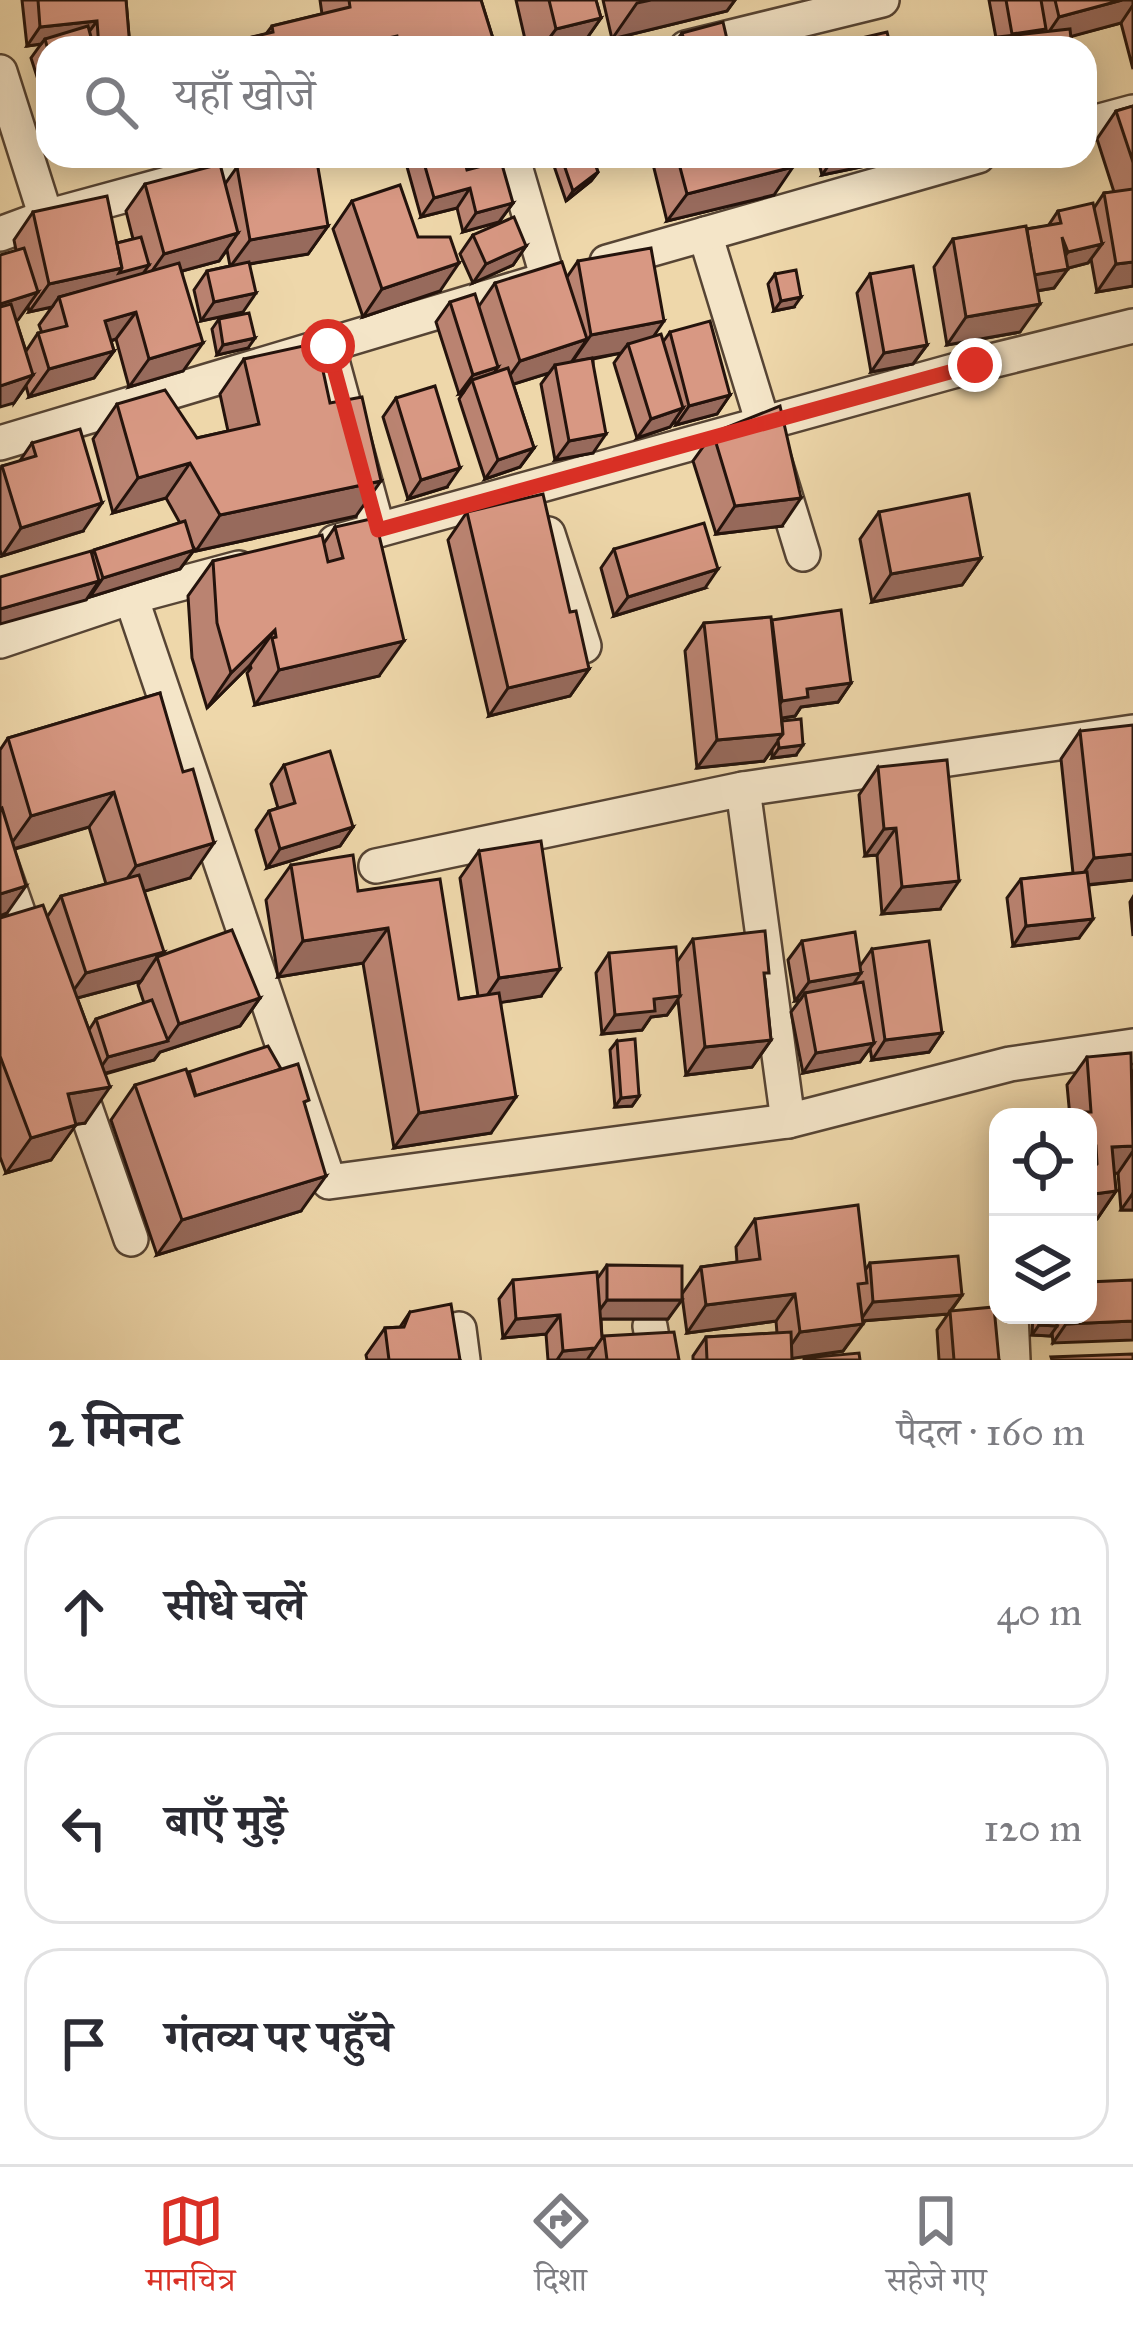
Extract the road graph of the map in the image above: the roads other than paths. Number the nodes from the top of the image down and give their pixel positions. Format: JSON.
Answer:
{"nodes":[{"id":1,"x":882,"y":0,"type":"edge"},
{"id":2,"x":735,"y":36,"type":"edge"},
{"id":3,"x":0,"y":72,"type":"edge"},
{"id":4,"x":1133,"y":112,"type":"edge"},
{"id":5,"x":1097,"y":122,"type":"edge"},
{"id":6,"x":226,"y":168,"type":"edge"},
{"id":7,"x":516,"y":168,"type":"edge"},
{"id":8,"x":936,"y":168,"type":"edge"},
{"id":9,"x":46,"y":217,"type":"junction"},
{"id":10,"x":0,"y":234,"type":"edge"},
{"id":11,"x":705,"y":234,"type":"junction"},
{"id":12,"x":548,"y":279,"type":"junction"},
{"id":13,"x":1133,"y":326,"type":"edge"},
{"id":14,"x":328,"y":346,"type":"junction"},
{"id":15,"x":765,"y":425,"type":"junction"},
{"id":16,"x":0,"y":443,"type":"edge"},
{"id":17,"x":534,"y":488,"type":"junction"},
{"id":18,"x":378,"y":530,"type":"junction"},
{"id":19,"x":311,"y":548,"type":"edge"},
{"id":20,"x":803,"y":554,"type":"dead end"},
{"id":21,"x":266,"y":561,"type":"edge"},
{"id":22,"x":131,"y":597,"type":"junction"},
{"id":23,"x":0,"y":641,"type":"edge"},
{"id":24,"x":584,"y":646,"type":"edge"},
{"id":25,"x":1133,"y":732,"type":"edge"},
{"id":26,"x":743,"y":789,"type":"junction"},
{"id":27,"x":0,"y":861,"type":"edge"},
{"id":28,"x":376,"y":866,"type":"dead end"},
{"id":29,"x":46,"y":994,"type":"edge"},
{"id":30,"x":62,"y":1039,"type":"edge"},
{"id":31,"x":1133,"y":1046,"type":"edge"},
{"id":32,"x":788,"y":1121,"type":"junction"},
{"id":33,"x":130,"y":1239,"type":"dead end"},
{"id":34,"x":1011,"y":1324,"type":"edge"},
{"id":35,"x":1013,"y":1360,"type":"edge"}],
"edges":[{"from":1,"to":2,"type":"street"},
{"from":3,"to":9,"type":"street"},
{"from":4,"to":5,"type":"street"},
{"from":6,"to":9,"type":"street"},
{"from":7,"to":12,"type":"street"},
{"from":8,"to":11,"type":"street"},
{"from":9,"to":10,"type":"street"},
{"from":11,"to":12,"type":"street"},
{"from":11,"to":15,"type":"street"},
{"from":12,"to":14,"type":"street"},
{"from":13,"to":15,"type":"street"},
{"from":14,"to":16,"type":"street"},
{"from":14,"to":18,"type":"street"},
{"from":15,"to":17,"type":"street"},
{"from":15,"to":20,"type":"street"},
{"from":17,"to":18,"type":"street"},
{"from":17,"to":24,"type":"street"},
{"from":18,"to":19,"type":"street"},
{"from":21,"to":22,"type":"street"},
{"from":22,"to":23,"type":"street"},
{"from":22,"to":32,"type":"street"},
{"from":25,"to":26,"type":"street"},
{"from":26,"to":28,"type":"street"},
{"from":26,"to":32,"type":"street"},
{"from":27,"to":29,"type":"street"},
{"from":30,"to":33,"type":"street"},
{"from":31,"to":32,"type":"street"},
{"from":34,"to":35,"type":"street"}]}
